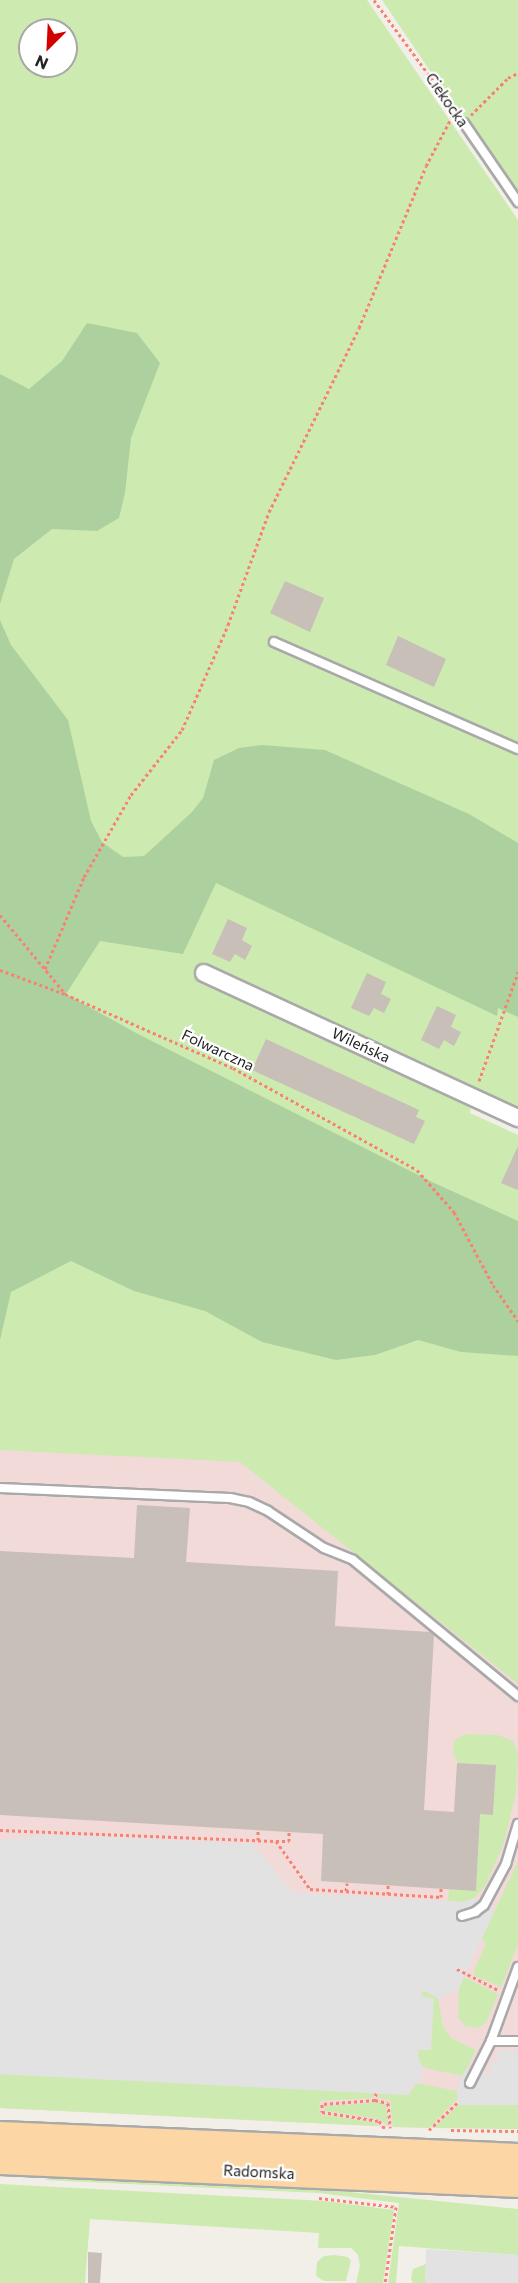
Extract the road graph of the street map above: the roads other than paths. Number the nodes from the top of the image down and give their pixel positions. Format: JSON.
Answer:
{"nodes":[{"id":1,"x":464,"y":123,"type":"road end"},
{"id":2,"x":518,"y":202,"type":"edge"},
{"id":3,"x":274,"y":642,"type":"dead end"},
{"id":4,"x":518,"y":749,"type":"edge"},
{"id":5,"x":204,"y":973,"type":"dead end"},
{"id":6,"x":518,"y":1118,"type":"edge"},
{"id":7,"x":0,"y":1488,"type":"edge"},
{"id":8,"x":518,"y":1696,"type":"edge"},
{"id":9,"x":518,"y":1824,"type":"edge"},
{"id":10,"x":462,"y":1916,"type":"dead end"},
{"id":11,"x":518,"y":1967,"type":"edge"},
{"id":12,"x":491,"y":2041,"type":"junction"},
{"id":13,"x":518,"y":2041,"type":"edge"},
{"id":14,"x":470,"y":2083,"type":"dead end"},
{"id":15,"x":0,"y":2135,"type":"edge"},
{"id":16,"x":518,"y":2157,"type":"edge"},
{"id":17,"x":0,"y":2160,"type":"edge"},
{"id":18,"x":435,"y":2181,"type":"junction"},
{"id":19,"x":518,"y":2183,"type":"edge"},
{"id":20,"x":518,"y":2197,"type":"edge"}],
"edges":[{"from":1,"to":2,"type":"lane","name":"Ciekocka"},
{"from":3,"to":4,"type":"lane"},
{"from":5,"to":6,"type":"street","name":"Wileńska"},
{"from":7,"to":8,"type":"lane"},
{"from":9,"to":10,"type":"lane"},
{"from":11,"to":12,"type":"lane"},
{"from":12,"to":13,"type":"lane"},
{"from":12,"to":14,"type":"lane"},
{"from":15,"to":16,"type":"main road","name":"Radomska"},
{"from":17,"to":18,"type":"main road","name":"Radomska"},
{"from":18,"to":19,"type":"main road","name":"Radomska"},
{"from":18,"to":20,"type":"main road"}]}
